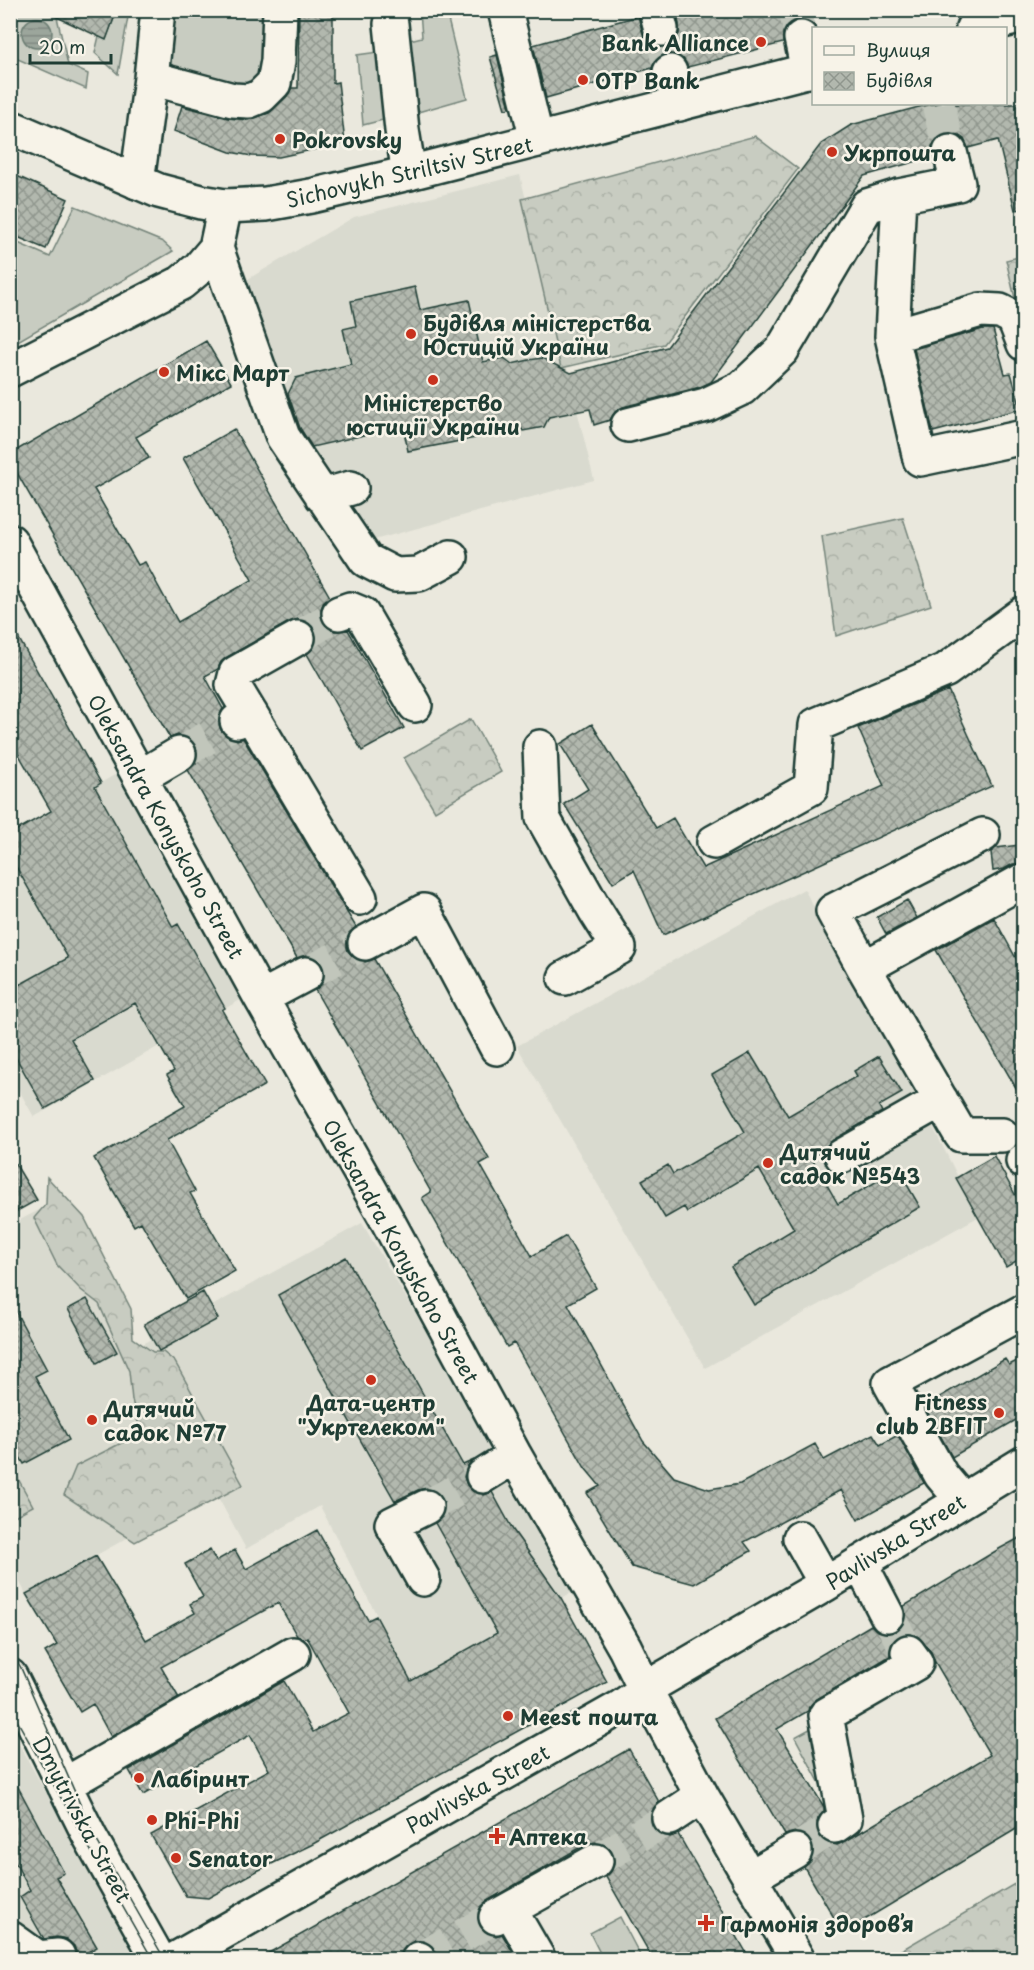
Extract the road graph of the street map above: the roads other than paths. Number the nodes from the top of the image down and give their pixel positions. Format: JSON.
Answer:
{"nodes":[{"id":1,"x":158,"y":10,"type":"edge"},
{"id":2,"x":280,"y":10,"type":"edge"},
{"id":3,"x":515,"y":13,"type":"edge"},
{"id":4,"x":1017,"y":15,"type":"edge"},
{"id":5,"x":391,"y":24,"type":"dead end"},
{"id":6,"x":976,"y":27,"type":"edge"},
{"id":7,"x":801,"y":38,"type":"tunnel mouth"},
{"id":8,"x":811,"y":70,"type":"edge"},
{"id":9,"x":670,"y":72,"type":"tunnel mouth"},
{"id":10,"x":151,"y":78,"type":"junction"},
{"id":11,"x":679,"y":104,"type":"junction"},
{"id":12,"x":10,"y":127,"type":"edge"},
{"id":13,"x":537,"y":140,"type":"junction"},
{"id":14,"x":950,"y":152,"type":"tunnel mouth"},
{"id":15,"x":409,"y":173,"type":"junction"},
{"id":16,"x":137,"y":182,"type":"junction"},
{"id":17,"x":899,"y":196,"type":"junction"},
{"id":18,"x":225,"y":206,"type":"junction"},
{"id":19,"x":216,"y":249,"type":"junction"},
{"id":20,"x":892,"y":336,"type":"junction"},
{"id":21,"x":1023,"y":344,"type":"edge"},
{"id":22,"x":10,"y":370,"type":"edge"},
{"id":23,"x":628,"y":425,"type":"dead end"},
{"id":24,"x":1023,"y":436,"type":"edge"},
{"id":25,"x":10,"y":541,"type":"edge"},
{"id":26,"x":451,"y":557,"type":"dead end"},
{"id":27,"x":339,"y":613,"type":"tunnel mouth"},
{"id":28,"x":1023,"y":613,"type":"edge"},
{"id":29,"x":298,"y":638,"type":"tunnel mouth"},
{"id":30,"x":415,"y":705,"type":"dead end"},
{"id":31,"x":540,"y":747,"type":"dead end"},
{"id":32,"x":179,"y":754,"type":"tunnel mouth"},
{"id":33,"x":140,"y":777,"type":"junction"},
{"id":34,"x":983,"y":836,"type":"dead end"},
{"id":35,"x":714,"y":842,"type":"dead end"},
{"id":36,"x":1023,"y":884,"type":"edge"},
{"id":37,"x":360,"y":898,"type":"dead end"},
{"id":38,"x":365,"y":943,"type":"tunnel mouth"},
{"id":39,"x":864,"y":968,"type":"junction"},
{"id":40,"x":306,"y":974,"type":"tunnel mouth"},
{"id":41,"x":565,"y":978,"type":"dead end"},
{"id":42,"x":261,"y":998,"type":"junction"},
{"id":43,"x":497,"y":1048,"type":"dead end"},
{"id":44,"x":941,"y":1100,"type":"junction"},
{"id":45,"x":1002,"y":1135,"type":"dead end"},
{"id":46,"x":842,"y":1156,"type":"dead end"},
{"id":47,"x":1023,"y":1311,"type":"edge"},
{"id":48,"x":515,"y":1456,"type":"junction"},
{"id":49,"x":1023,"y":1463,"type":"edge"},
{"id":50,"x":483,"y":1476,"type":"tunnel mouth"},
{"id":51,"x":962,"y":1500,"type":"junction"},
{"id":52,"x":426,"y":1507,"type":"tunnel mouth"},
{"id":53,"x":800,"y":1538,"type":"dead end"},
{"id":54,"x":860,"y":1563,"type":"junction"},
{"id":55,"x":423,"y":1579,"type":"dead end"},
{"id":56,"x":826,"y":1584,"type":"junction"},
{"id":57,"x":887,"y":1616,"type":"tunnel mouth"},
{"id":58,"x":909,"y":1652,"type":"dead end"},
{"id":59,"x":293,"y":1654,"type":"dead end"},
{"id":60,"x":10,"y":1676,"type":"edge"},
{"id":61,"x":646,"y":1691,"type":"junction"},
{"id":62,"x":64,"y":1785,"type":"junction"},
{"id":63,"x":702,"y":1796,"type":"junction"},
{"id":64,"x":669,"y":1818,"type":"tunnel mouth"},
{"id":65,"x":835,"y":1826,"type":"tunnel mouth"},
{"id":66,"x":795,"y":1851,"type":"tunnel mouth"},
{"id":67,"x":596,"y":1861,"type":"tunnel mouth"},
{"id":68,"x":749,"y":1878,"type":"junction"},
{"id":69,"x":10,"y":1938,"type":"edge"},
{"id":70,"x":58,"y":1956,"type":"dead end"},
{"id":71,"x":159,"y":1959,"type":"edge"},
{"id":72,"x":174,"y":1959,"type":"edge"},
{"id":73,"x":539,"y":1959,"type":"edge"},
{"id":74,"x":798,"y":1959,"type":"edge"}],
"edges":[{"from":1,"to":10,"type":"street"},
{"from":2,"to":10,"type":"street"},
{"from":3,"to":13,"type":"street"},
{"from":4,"to":6,"type":"street"},
{"from":5,"to":15,"type":"street"},
{"from":7,"to":8,"type":"street"},
{"from":8,"to":11,"type":"street","name":"Sichovykh Striltsiv Street"},
{"from":9,"to":11,"type":"street"},
{"from":10,"to":16,"type":"street"},
{"from":11,"to":13,"type":"street","name":"Sichovykh Striltsiv Street"},
{"from":12,"to":16,"type":"street","name":"Sichovykh Striltsiv Street"},
{"from":13,"to":15,"type":"street","name":"Sichovykh Striltsiv Street"},
{"from":14,"to":17,"type":"street"},
{"from":15,"to":18,"type":"street","name":"Sichovykh Striltsiv Street"},
{"from":16,"to":18,"type":"street","name":"Sichovykh Striltsiv Street"},
{"from":17,"to":20,"type":"street"},
{"from":17,"to":23,"type":"street"},
{"from":18,"to":19,"type":"street"},
{"from":19,"to":22,"type":"street"},
{"from":19,"to":26,"type":"street"},
{"from":20,"to":21,"type":"street"},
{"from":20,"to":24,"type":"street"},
{"from":25,"to":33,"type":"street","name":"Oleksandra Konyskoho Street"},
{"from":27,"to":30,"type":"street"},
{"from":28,"to":35,"type":"street"},
{"from":29,"to":37,"type":"street"},
{"from":31,"to":41,"type":"street"},
{"from":32,"to":33,"type":"street"},
{"from":33,"to":42,"type":"street","name":"Oleksandra Konyskoho Street"},
{"from":34,"to":39,"type":"street"},
{"from":36,"to":39,"type":"street"},
{"from":38,"to":43,"type":"street"},
{"from":39,"to":44,"type":"street"},
{"from":40,"to":42,"type":"street"},
{"from":42,"to":48,"type":"street","name":"Oleksandra Konyskoho Street"},
{"from":44,"to":45,"type":"street"},
{"from":44,"to":46,"type":"street"},
{"from":47,"to":51,"type":"street"},
{"from":48,"to":50,"type":"street"},
{"from":48,"to":61,"type":"street","name":"Oleksandra Konyskoho Street"},
{"from":49,"to":51,"type":"street","name":"Pavlivska Street"},
{"from":51,"to":54,"type":"street","name":"Pavlivska Street"},
{"from":52,"to":55,"type":"street"},
{"from":53,"to":56,"type":"street"},
{"from":54,"to":56,"type":"street","name":"Pavlivska Street"},
{"from":54,"to":57,"type":"street"},
{"from":56,"to":61,"type":"street","name":"Pavlivska Street"},
{"from":58,"to":65,"type":"street"},
{"from":59,"to":62,"type":"street"},
{"from":60,"to":62,"type":"street","name":"Dmytrivska Street"},
{"from":61,"to":63,"type":"street","name":"Oleksandra Konyskoho Street"},
{"from":61,"to":72,"type":"street","name":"Pavlivska Street"},
{"from":62,"to":71,"type":"street","name":"Dmytrivska Street"},
{"from":63,"to":64,"type":"street"},
{"from":63,"to":68,"type":"street","name":"Oleksandra Konyskoho Street"},
{"from":66,"to":68,"type":"street"},
{"from":67,"to":73,"type":"street"},
{"from":68,"to":74,"type":"street","name":"Oleksandra Konyskoho Street"},
{"from":69,"to":70,"type":"street"}]}
